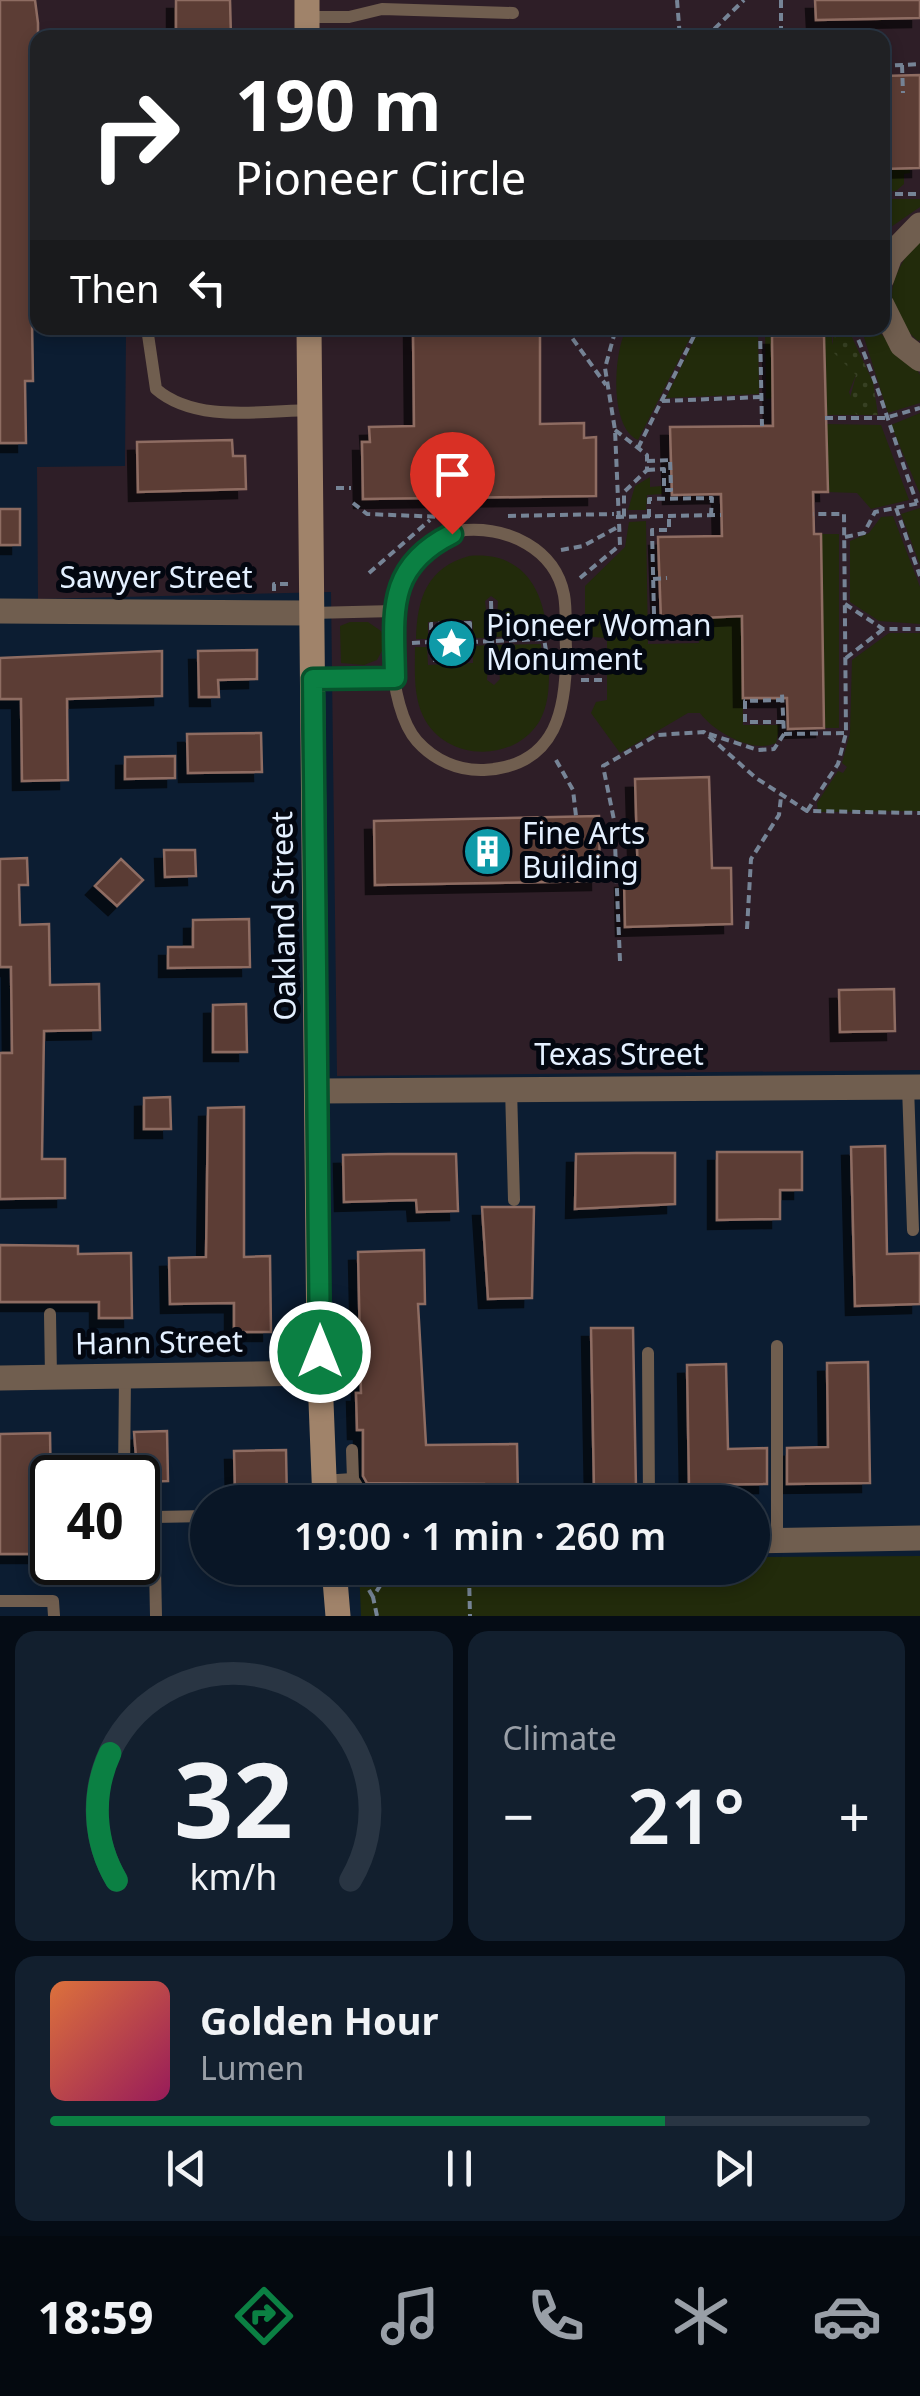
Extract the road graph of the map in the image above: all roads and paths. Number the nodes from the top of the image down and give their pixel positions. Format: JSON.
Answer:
{"nodes":[{"id":1,"x":677,"y":0,"type":"edge"},
{"id":2,"x":744,"y":0,"type":"edge"},
{"id":3,"x":781,"y":0,"type":"edge"},
{"id":4,"x":513,"y":13,"type":"dead end"},
{"id":5,"x":307,"y":18,"type":"edge"},
{"id":6,"x":679,"y":30,"type":"edge"},
{"id":7,"x":713,"y":30,"type":"edge"},
{"id":8,"x":781,"y":30,"type":"edge"},
{"id":9,"x":920,"y":64,"type":"edge"},
{"id":10,"x":902,"y":65,"type":"junction"},
{"id":11,"x":890,"y":66,"type":"edge"},
{"id":12,"x":902,"y":93,"type":"dead end"},
{"id":13,"x":890,"y":194,"type":"edge"},
{"id":14,"x":920,"y":194,"type":"edge"},
{"id":15,"x":920,"y":225,"type":"edge"},
{"id":16,"x":890,"y":256,"type":"edge"},
{"id":17,"x":890,"y":322,"type":"edge"},
{"id":18,"x":148,"y":335,"type":"edge"},
{"id":19,"x":309,"y":335,"type":"edge"},
{"id":20,"x":571,"y":335,"type":"edge"},
{"id":21,"x":613,"y":335,"type":"edge"},
{"id":22,"x":695,"y":335,"type":"edge"},
{"id":23,"x":760,"y":335,"type":"edge"},
{"id":24,"x":856,"y":335,"type":"edge"},
{"id":25,"x":920,"y":359,"type":"edge"},
{"id":26,"x":608,"y":387,"type":"junction"},
{"id":27,"x":762,"y":397,"type":"junction"},
{"id":28,"x":662,"y":401,"type":"junction"},
{"id":29,"x":920,"y":408,"type":"edge"},
{"id":30,"x":310,"y":410,"type":"junction"},
{"id":31,"x":773,"y":417,"type":"dead end"},
{"id":32,"x":763,"y":418,"type":"junction"},
{"id":33,"x":825,"y":418,"type":"dead end"},
{"id":34,"x":885,"y":418,"type":"junction"},
{"id":35,"x":762,"y":426,"type":"dead end"},
{"id":36,"x":614,"y":430,"type":"junction"},
{"id":37,"x":638,"y":448,"type":"junction"},
{"id":38,"x":658,"y":460,"type":"junction"},
{"id":39,"x":647,"y":461,"type":"junction"},
{"id":40,"x":647,"y":470,"type":"junction"},
{"id":41,"x":659,"y":470,"type":"junction"},
{"id":42,"x":615,"y":492,"type":"junction"},
{"id":43,"x":624,"y":492,"type":"junction"},
{"id":44,"x":919,"y":503,"type":"edge"},
{"id":45,"x":896,"y":508,"type":"junction"},
{"id":46,"x":721,"y":514,"type":"dead end"},
{"id":47,"x":813,"y":514,"type":"dead end"},
{"id":48,"x":712,"y":515,"type":"junction"},
{"id":49,"x":669,"y":516,"type":"junction"},
{"id":50,"x":434,"y":517,"type":"dead end"},
{"id":51,"x":616,"y":517,"type":"junction"},
{"id":52,"x":624,"y":517,"type":"junction"},
{"id":53,"x":649,"y":517,"type":"junction"},
{"id":54,"x":616,"y":528,"type":"junction"},
{"id":55,"x":845,"y":537,"type":"junction"},
{"id":56,"x":545,"y":558,"type":"junction"},
{"id":57,"x":369,"y":573,"type":"dead end"},
{"id":58,"x":920,"y":576,"type":"edge"},
{"id":59,"x":580,"y":578,"type":"dead end"},
{"id":60,"x":667,"y":578,"type":"dead end"},
{"id":61,"x":653,"y":579,"type":"junction"},
{"id":62,"x":274,"y":584,"type":"dead end"},
{"id":63,"x":288,"y":584,"type":"dead end"},
{"id":64,"x":491,"y":601,"type":"dead end"},
{"id":65,"x":845,"y":604,"type":"junction"},
{"id":66,"x":0,"y":611,"type":"edge"},
{"id":67,"x":394,"y":611,"type":"junction"},
{"id":68,"x":312,"y":613,"type":"junction"},
{"id":69,"x":654,"y":614,"type":"dead end"},
{"id":70,"x":883,"y":629,"type":"junction"},
{"id":71,"x":920,"y":629,"type":"edge"},
{"id":72,"x":492,"y":641,"type":"junction"},
{"id":73,"x":432,"y":642,"type":"junction"},
{"id":74,"x":470,"y":642,"type":"junction"},
{"id":75,"x":394,"y":643,"type":"junction"},
{"id":76,"x":547,"y":656,"type":"dead end"},
{"id":77,"x":846,"y":658,"type":"junction"},
{"id":78,"x":395,"y":678,"type":"junction"},
{"id":79,"x":492,"y":678,"type":"dead end"},
{"id":80,"x":313,"y":679,"type":"junction"},
{"id":81,"x":784,"y":722,"type":"junction"},
{"id":82,"x":704,"y":732,"type":"junction"},
{"id":83,"x":846,"y":733,"type":"junction"},
{"id":84,"x":784,"y":734,"type":"junction"},
{"id":85,"x":552,"y":756,"type":"dead end"},
{"id":86,"x":781,"y":798,"type":"junction"},
{"id":87,"x":807,"y":811,"type":"junction"},
{"id":88,"x":920,"y":813,"type":"edge"},
{"id":89,"x":576,"y":816,"type":"dead end"},
{"id":90,"x":747,"y":929,"type":"dead end"},
{"id":91,"x":620,"y":961,"type":"dead end"},
{"id":92,"x":914,"y":1087,"type":"edge"},
{"id":93,"x":511,"y":1088,"type":"junction"},
{"id":94,"x":319,"y":1091,"type":"junction"},
{"id":95,"x":514,"y":1200,"type":"dead end"},
{"id":96,"x":913,"y":1230,"type":"dead end"},
{"id":97,"x":50,"y":1314,"type":"dead end"},
{"id":98,"x":777,"y":1346,"type":"dead end"},
{"id":99,"x":648,"y":1353,"type":"dead end"},
{"id":100,"x":320,"y":1373,"type":"junction"},
{"id":101,"x":125,"y":1376,"type":"junction"},
{"id":102,"x":51,"y":1377,"type":"junction"},
{"id":103,"x":0,"y":1378,"type":"edge"},
{"id":104,"x":352,"y":1450,"type":"dead end"},
{"id":105,"x":124,"y":1455,"type":"edge"},
{"id":106,"x":353,"y":1479,"type":"junction"},
{"id":107,"x":324,"y":1485,"type":"edge"},
{"id":108,"x":340,"y":1485,"type":"edge"},
{"id":109,"x":357,"y":1485,"type":"edge"},
{"id":110,"x":648,"y":1485,"type":"edge"},
{"id":111,"x":768,"y":1485,"type":"edge"},
{"id":112,"x":190,"y":1516,"type":"edge"},
{"id":113,"x":160,"y":1517,"type":"edge"},
{"id":114,"x":920,"y":1538,"type":"edge"},
{"id":115,"x":770,"y":1541,"type":"edge"},
{"id":116,"x":155,"y":1585,"type":"edge"},
{"id":117,"x":335,"y":1585,"type":"edge"},
{"id":118,"x":366,"y":1585,"type":"edge"},
{"id":119,"x":380,"y":1585,"type":"edge"},
{"id":120,"x":469,"y":1585,"type":"edge"},
{"id":121,"x":373,"y":1597,"type":"junction"},
{"id":122,"x":0,"y":1601,"type":"edge"},
{"id":123,"x":54,"y":1616,"type":"edge"},
{"id":124,"x":156,"y":1616,"type":"edge"},
{"id":125,"x":337,"y":1616,"type":"edge"},
{"id":126,"x":376,"y":1616,"type":"edge"},
{"id":127,"x":470,"y":1616,"type":"edge"}],
"edges":[{"from":1,"to":6,"type":"path"},
{"from":2,"to":7,"type":"path"},
{"from":3,"to":8,"type":"path"},
{"from":4,"to":5,"type":"lane"},
{"from":9,"to":10,"type":"path"},
{"from":10,"to":11,"type":"path"},
{"from":10,"to":12,"type":"path"},
{"from":13,"to":14,"type":"path"},
{"from":15,"to":16,"type":"street"},
{"from":17,"to":25,"type":"street"},
{"from":18,"to":30,"type":"lane"},
{"from":19,"to":30,"type":"street","name":"Oakland Street"},
{"from":20,"to":26,"type":"path"},
{"from":21,"to":26,"type":"path"},
{"from":22,"to":28,"type":"path"},
{"from":23,"to":27,"type":"path"},
{"from":24,"to":34,"type":"path"},
{"from":26,"to":36,"type":"path"},
{"from":27,"to":28,"type":"path"},
{"from":27,"to":32,"type":"path"},
{"from":28,"to":37,"type":"path"},
{"from":29,"to":34,"type":"path"},
{"from":30,"to":68,"type":"street","name":"Oakland Street"},
{"from":31,"to":32,"type":"path"},
{"from":32,"to":35,"type":"path"},
{"from":33,"to":34,"type":"path"},
{"from":34,"to":44,"type":"path"},
{"from":36,"to":37,"type":"path"},
{"from":36,"to":42,"type":"path"},
{"from":37,"to":39,"type":"path"},
{"from":38,"to":39,"type":"path"},
{"from":38,"to":41,"type":"path"},
{"from":38,"to":41,"type":"path"},
{"from":39,"to":40,"type":"path"},
{"from":40,"to":41,"type":"path"},
{"from":40,"to":43,"type":"path"},
{"from":42,"to":43,"type":"path"},
{"from":42,"to":51,"type":"path"},
{"from":43,"to":52,"type":"path"},
{"from":44,"to":45,"type":"path"},
{"from":45,"to":55,"type":"path"},
{"from":45,"to":58,"type":"path"},
{"from":46,"to":48,"type":"path"},
{"from":47,"to":55,"type":"path"},
{"from":48,"to":49,"type":"path"},
{"from":48,"to":53,"type":"path"},
{"from":49,"to":53,"type":"path"},
{"from":49,"to":61,"type":"path"},
{"from":50,"to":57,"type":"path"},
{"from":51,"to":52,"type":"path"},
{"from":51,"to":54,"type":"path"},
{"from":52,"to":53,"type":"path"},
{"from":54,"to":56,"type":"path"},
{"from":54,"to":59,"type":"path"},
{"from":55,"to":65,"type":"path"},
{"from":56,"to":67,"type":"lane"},
{"from":56,"to":78,"type":"lane"},
{"from":60,"to":61,"type":"path"},
{"from":61,"to":69,"type":"path"},
{"from":62,"to":63,"type":"path"},
{"from":64,"to":72,"type":"path"},
{"from":65,"to":70,"type":"path"},
{"from":65,"to":77,"type":"path"},
{"from":66,"to":68,"type":"street","name":"Sawyer Street"},
{"from":67,"to":68,"type":"lane"},
{"from":67,"to":75,"type":"lane"},
{"from":68,"to":80,"type":"street","name":"Oakland Street"},
{"from":70,"to":71,"type":"path"},
{"from":70,"to":77,"type":"path"},
{"from":72,"to":74,"type":"path"},
{"from":72,"to":76,"type":"path"},
{"from":72,"to":79,"type":"path"},
{"from":73,"to":74,"type":"path"},
{"from":73,"to":74,"type":"path"},
{"from":73,"to":75,"type":"path"},
{"from":75,"to":78,"type":"lane"},
{"from":77,"to":83,"type":"path"},
{"from":78,"to":80,"type":"lane"},
{"from":80,"to":94,"type":"street","name":"Oakland Street"},
{"from":81,"to":81,"type":"path"},
{"from":81,"to":84,"type":"path"},
{"from":82,"to":84,"type":"path"},
{"from":82,"to":86,"type":"path"},
{"from":82,"to":91,"type":"path"},
{"from":83,"to":84,"type":"path"},
{"from":83,"to":87,"type":"path"},
{"from":85,"to":89,"type":"path"},
{"from":86,"to":87,"type":"path"},
{"from":86,"to":90,"type":"path"},
{"from":87,"to":88,"type":"path"},
{"from":92,"to":93,"type":"street","name":"Texas Street"},
{"from":92,"to":96,"type":"lane"},
{"from":93,"to":94,"type":"street","name":"Texas Street"},
{"from":93,"to":95,"type":"lane"},
{"from":94,"to":100,"type":"street","name":"Oakland Street"},
{"from":97,"to":102,"type":"lane"},
{"from":98,"to":111,"type":"lane"},
{"from":99,"to":110,"type":"lane"},
{"from":100,"to":101,"type":"street","name":"Hann Street"},
{"from":100,"to":107,"type":"street","name":"Oakland Street"},
{"from":101,"to":102,"type":"street","name":"Hann Street"},
{"from":101,"to":105,"type":"lane"},
{"from":102,"to":103,"type":"street","name":"Hann Street"},
{"from":104,"to":106,"type":"lane"},
{"from":106,"to":108,"type":"lane"},
{"from":106,"to":109,"type":"lane"},
{"from":112,"to":113,"type":"lane"},
{"from":114,"to":115,"type":"street"},
{"from":116,"to":124,"type":"lane"},
{"from":117,"to":125,"type":"street"},
{"from":118,"to":121,"type":"path"},
{"from":119,"to":121,"type":"path"},
{"from":120,"to":127,"type":"path"},
{"from":121,"to":126,"type":"path"},
{"from":122,"to":123,"type":"lane"}]}
